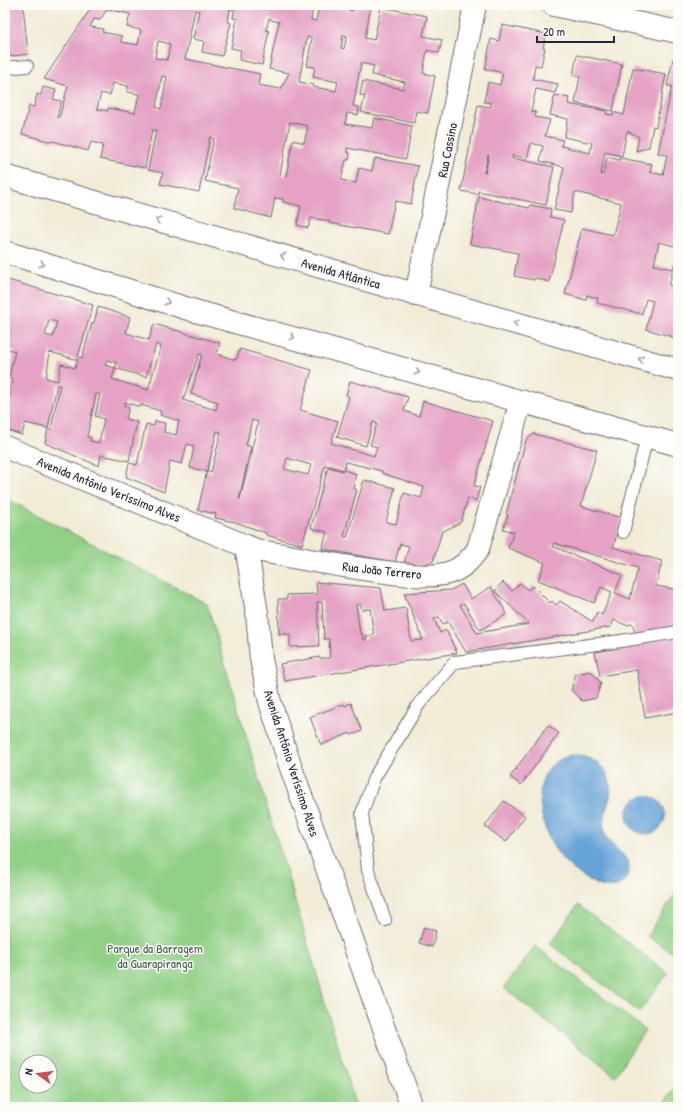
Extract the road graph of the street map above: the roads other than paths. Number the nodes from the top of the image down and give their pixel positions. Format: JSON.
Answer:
{"nodes":[{"id":1,"x":475,"y":5,"type":"edge"},
{"id":2,"x":554,"y":5,"type":"edge"},
{"id":3,"x":678,"y":32,"type":"edge"},
{"id":4,"x":27,"y":66,"type":"dead end"},
{"id":5,"x":5,"y":68,"type":"edge"},
{"id":6,"x":5,"y":176,"type":"edge"},
{"id":7,"x":5,"y":252,"type":"edge"},
{"id":8,"x":416,"y":295,"type":"junction"},
{"id":9,"x":678,"y":370,"type":"edge"},
{"id":10,"x":521,"y":401,"type":"junction"},
{"id":11,"x":647,"y":437,"type":"junction"},
{"id":12,"x":678,"y":445,"type":"edge"},
{"id":13,"x":5,"y":447,"type":"edge"},
{"id":14,"x":623,"y":532,"type":"dead end"},
{"id":15,"x":246,"y":546,"type":"junction"},
{"id":16,"x":678,"y":632,"type":"edge"},
{"id":17,"x":385,"y":920,"type":"dead end"},
{"id":18,"x":412,"y":1107,"type":"edge"}],
"edges":[{"from":1,"to":8,"type":"street","name":"Rua Cassino"},
{"from":2,"to":3,"type":"street"},
{"from":4,"to":5,"type":"lane"},
{"from":8,"to":6,"type":"street","name":"Avenida Atlântica","one_way":true},
{"from":7,"to":10,"type":"street","one_way":true},
{"from":9,"to":8,"type":"street","name":"Avenida Atlântica","one_way":true},
{"from":10,"to":11,"type":"street"},
{"from":10,"to":15,"type":"street","name":"Rua João Terrero"},
{"from":11,"to":12,"type":"street"},
{"from":11,"to":14,"type":"lane"},
{"from":13,"to":15,"type":"street","name":"Avenida Antônio Veríssimo Alves"},
{"from":15,"to":18,"type":"street","name":"Avenida Antônio Veríssimo Alves"},
{"from":16,"to":17,"type":"lane"}]}
